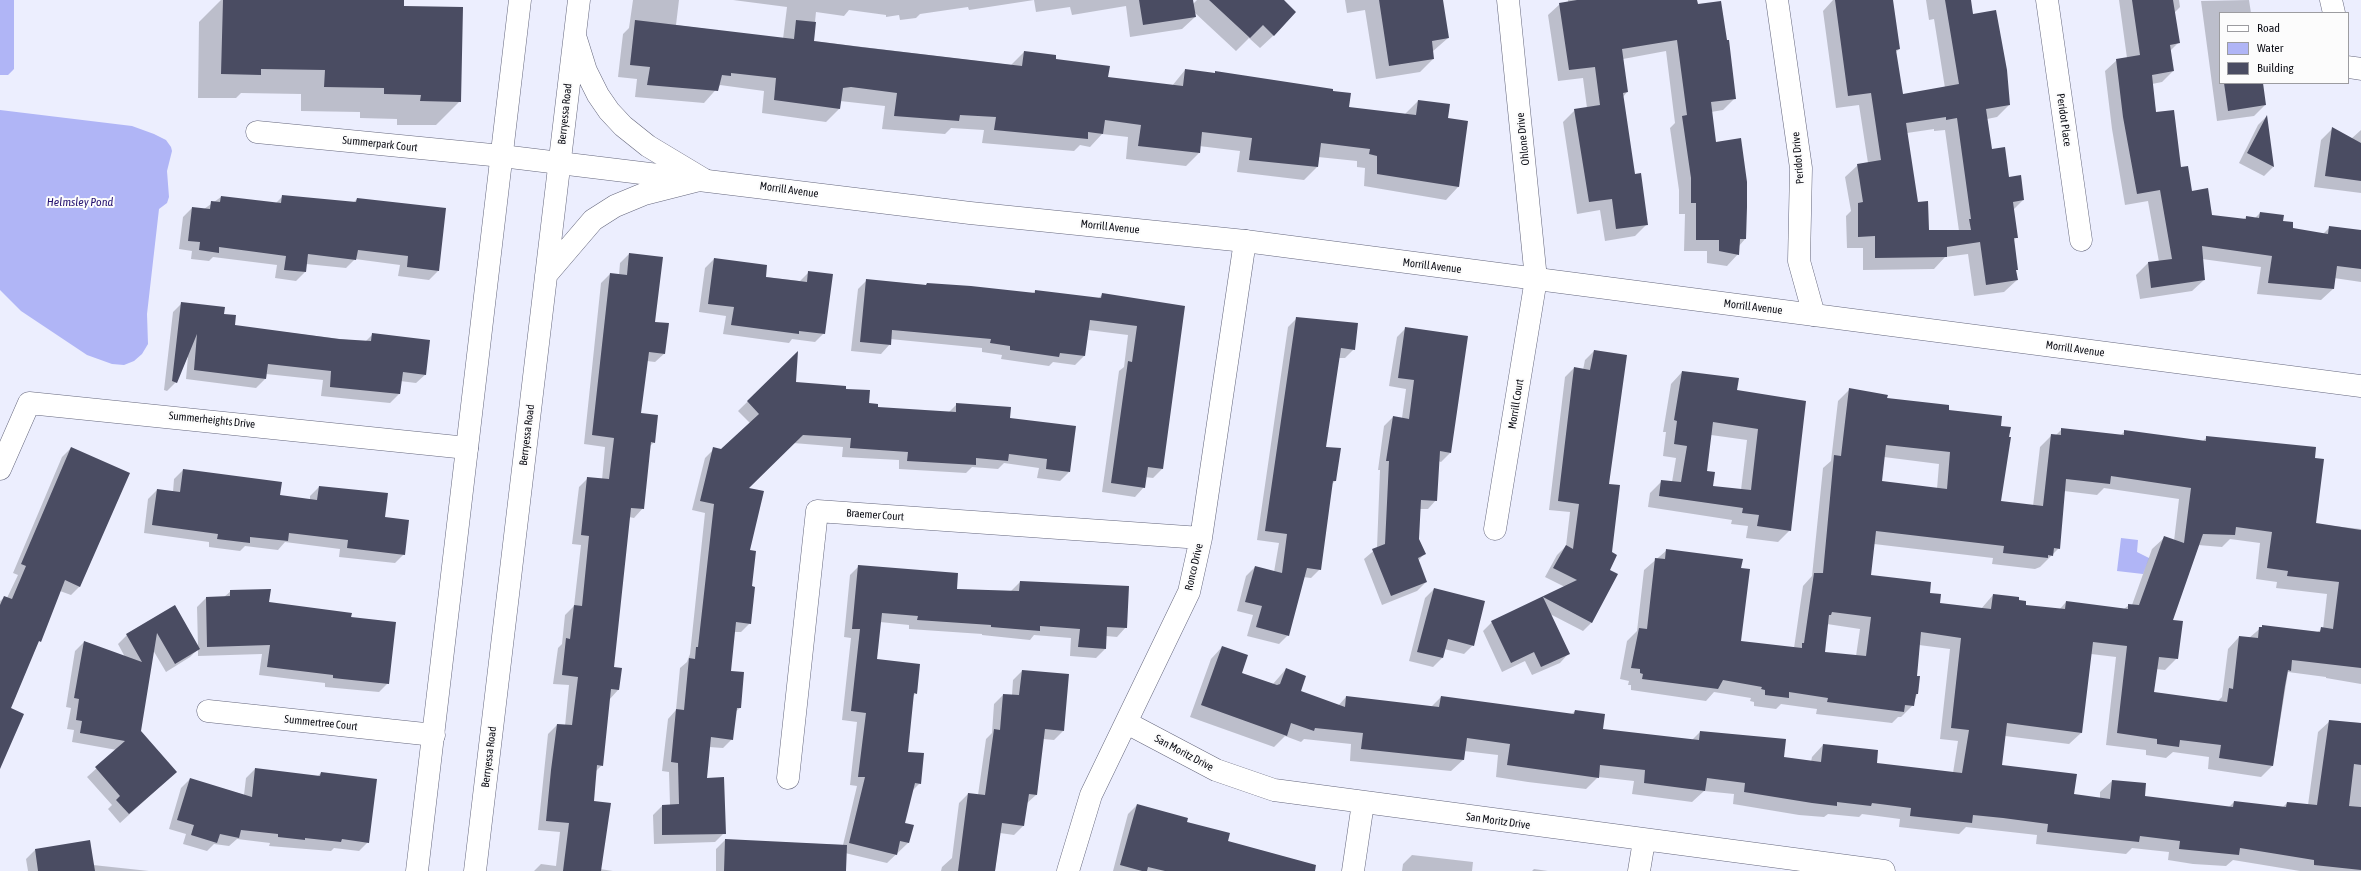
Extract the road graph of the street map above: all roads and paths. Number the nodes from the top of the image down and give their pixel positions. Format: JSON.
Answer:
{"nodes":[{"id":1,"x":520,"y":0,"type":"edge"},
{"id":2,"x":579,"y":0,"type":"edge"},
{"id":3,"x":1508,"y":0,"type":"edge"},
{"id":4,"x":1777,"y":0,"type":"edge"},
{"id":5,"x":2047,"y":0,"type":"edge"},
{"id":6,"x":2331,"y":0,"type":"edge"},
{"id":7,"x":2334,"y":12,"type":"edge"},
{"id":8,"x":574,"y":33,"type":"junction"},
{"id":9,"x":2349,"y":67,"type":"edge"},
{"id":10,"x":2361,"y":69,"type":"edge"},
{"id":11,"x":257,"y":132,"type":"dead end"},
{"id":12,"x":502,"y":156,"type":"junction"},
{"id":13,"x":559,"y":164,"type":"junction"},
{"id":14,"x":703,"y":179,"type":"junction"},
{"id":15,"x":2081,"y":240,"type":"dead end"},
{"id":16,"x":1245,"y":242,"type":"junction"},
{"id":17,"x":546,"y":275,"type":"junction"},
{"id":18,"x":1536,"y":279,"type":"junction"},
{"id":19,"x":1814,"y":315,"type":"junction"},
{"id":20,"x":2361,"y":386,"type":"edge"},
{"id":21,"x":467,"y":448,"type":"junction"},
{"id":22,"x":0,"y":469,"type":"edge"},
{"id":23,"x":1495,"y":529,"type":"dead end"},
{"id":24,"x":1201,"y":538,"type":"junction"},
{"id":25,"x":208,"y":711,"type":"dead end"},
{"id":26,"x":1127,"y":722,"type":"junction"},
{"id":27,"x":434,"y":735,"type":"junction"},
{"id":28,"x":788,"y":778,"type":"dead end"},
{"id":29,"x":1363,"y":803,"type":"junction"},
{"id":30,"x":1644,"y":840,"type":"junction"},
{"id":31,"x":417,"y":871,"type":"edge"},
{"id":32,"x":476,"y":871,"type":"edge"},
{"id":33,"x":1068,"y":871,"type":"edge"},
{"id":34,"x":1353,"y":871,"type":"edge"},
{"id":35,"x":1639,"y":871,"type":"edge"},
{"id":36,"x":1884,"y":871,"type":"edge"}],
"edges":[{"from":1,"to":12,"type":"street"},
{"from":2,"to":8,"type":"street","name":"Berryessa Road"},
{"from":3,"to":18,"type":"street","name":"Ohlone Drive"},
{"from":4,"to":19,"type":"street","name":"Peridot Drive"},
{"from":5,"to":15,"type":"street","name":"Peridot Place"},
{"from":6,"to":7,"type":"street"},
{"from":8,"to":13,"type":"street","name":"Berryessa Road"},
{"from":8,"to":14,"type":"street"},
{"from":9,"to":10,"type":"street"},
{"from":11,"to":12,"type":"street","name":"Summerpark Court"},
{"from":12,"to":13,"type":"street","name":"Morrill Avenue"},
{"from":12,"to":21,"type":"street"},
{"from":13,"to":14,"type":"street","name":"Morrill Avenue"},
{"from":13,"to":17,"type":"street","name":"Berryessa Road"},
{"from":14,"to":16,"type":"street","name":"Morrill Avenue"},
{"from":14,"to":17,"type":"street"},
{"from":16,"to":18,"type":"street","name":"Morrill Avenue"},
{"from":16,"to":24,"type":"street","name":"Ronco Drive"},
{"from":17,"to":32,"type":"street","name":"Berryessa Road"},
{"from":18,"to":19,"type":"street","name":"Morrill Avenue"},
{"from":18,"to":23,"type":"street","name":"Morrill Court"},
{"from":19,"to":20,"type":"street","name":"Morrill Avenue"},
{"from":21,"to":22,"type":"street","name":"Summerheights Drive"},
{"from":21,"to":27,"type":"street"},
{"from":24,"to":26,"type":"street","name":"Ronco Drive"},
{"from":24,"to":28,"type":"street","name":"Braemer Court"},
{"from":25,"to":27,"type":"street","name":"Summertree Court"},
{"from":26,"to":29,"type":"street","name":"San Moritz Drive"},
{"from":26,"to":33,"type":"street","name":"Ronco Drive"},
{"from":27,"to":31,"type":"street"},
{"from":29,"to":30,"type":"street","name":"San Moritz Drive"},
{"from":29,"to":34,"type":"street"},
{"from":30,"to":35,"type":"street"},
{"from":30,"to":36,"type":"street","name":"San Moritz Drive"}]}
